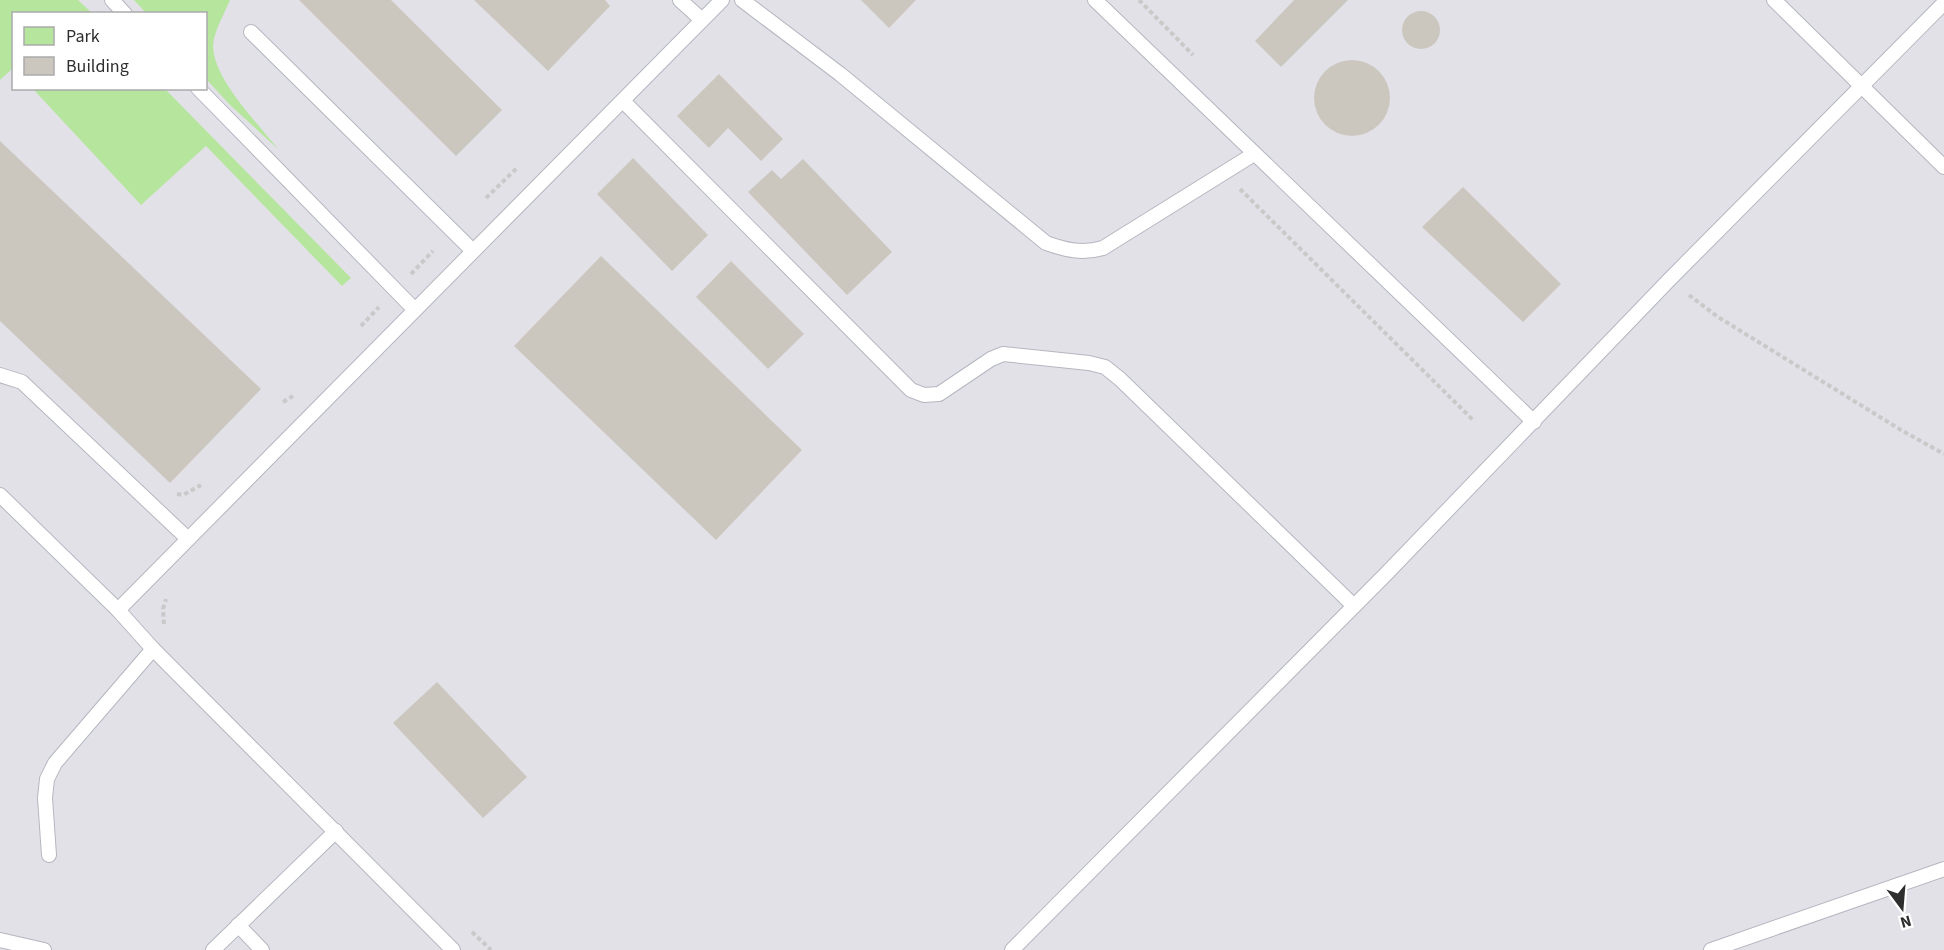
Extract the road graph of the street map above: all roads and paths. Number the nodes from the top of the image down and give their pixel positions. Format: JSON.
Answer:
{"nodes":[{"id":1,"x":112,"y":0,"type":"edge"},
{"id":2,"x":680,"y":0,"type":"edge"},
{"id":3,"x":722,"y":0,"type":"edge"},
{"id":4,"x":742,"y":0,"type":"edge"},
{"id":5,"x":1095,"y":0,"type":"edge"},
{"id":6,"x":1138,"y":0,"type":"edge"},
{"id":7,"x":1774,"y":0,"type":"edge"},
{"id":8,"x":1944,"y":3,"type":"edge"},
{"id":9,"x":123,"y":12,"type":"edge"},
{"id":10,"x":702,"y":20,"type":"junction"},
{"id":11,"x":251,"y":32,"type":"dead end"},
{"id":12,"x":1193,"y":55,"type":"dead end"},
{"id":13,"x":1861,"y":86,"type":"junction"},
{"id":14,"x":200,"y":90,"type":"edge"},
{"id":15,"x":622,"y":100,"type":"junction"},
{"id":16,"x":1254,"y":154,"type":"junction"},
{"id":17,"x":1944,"y":167,"type":"edge"},
{"id":18,"x":1232,"y":182,"type":"dead end"},
{"id":19,"x":434,"y":251,"type":"dead end"},
{"id":20,"x":473,"y":251,"type":"junction"},
{"id":21,"x":1669,"y":280,"type":"junction"},
{"id":22,"x":395,"y":290,"type":"junction"},
{"id":23,"x":415,"y":310,"type":"junction"},
{"id":24,"x":356,"y":331,"type":"dead end"},
{"id":25,"x":0,"y":375,"type":"edge"},
{"id":26,"x":294,"y":396,"type":"dead end"},
{"id":27,"x":283,"y":402,"type":"dead end"},
{"id":28,"x":1474,"y":420,"type":"dead end"},
{"id":29,"x":1534,"y":422,"type":"junction"},
{"id":30,"x":1944,"y":454,"type":"edge"},
{"id":31,"x":0,"y":495,"type":"edge"},
{"id":32,"x":189,"y":539,"type":"junction"},
{"id":33,"x":1354,"y":606,"type":"junction"},
{"id":34,"x":118,"y":610,"type":"junction"},
{"id":35,"x":153,"y":650,"type":"junction"},
{"id":36,"x":336,"y":831,"type":"junction"},
{"id":37,"x":49,"y":855,"type":"dead end"},
{"id":38,"x":1944,"y":869,"type":"edge"},
{"id":39,"x":238,"y":925,"type":"junction"},
{"id":40,"x":0,"y":940,"type":"edge"},
{"id":41,"x":44,"y":950,"type":"edge"},
{"id":42,"x":213,"y":950,"type":"edge"},
{"id":43,"x":262,"y":950,"type":"edge"},
{"id":44,"x":453,"y":950,"type":"edge"},
{"id":45,"x":1012,"y":950,"type":"edge"},
{"id":46,"x":1711,"y":950,"type":"edge"}],
"edges":[{"from":1,"to":9,"type":"lane"},
{"from":2,"to":10,"type":"lane"},
{"from":3,"to":10,"type":"lane"},
{"from":4,"to":16,"type":"lane"},
{"from":5,"to":16,"type":"lane"},
{"from":6,"to":12,"type":"path"},
{"from":7,"to":13,"type":"lane"},
{"from":8,"to":13,"type":"lane"},
{"from":10,"to":15,"type":"lane"},
{"from":11,"to":20,"type":"lane"},
{"from":13,"to":17,"type":"lane"},
{"from":13,"to":21,"type":"lane"},
{"from":14,"to":22,"type":"lane"},
{"from":15,"to":20,"type":"lane"},
{"from":15,"to":33,"type":"lane"},
{"from":16,"to":29,"type":"lane"},
{"from":18,"to":28,"type":"path"},
{"from":19,"to":22,"type":"path"},
{"from":20,"to":23,"type":"lane"},
{"from":21,"to":29,"type":"lane"},
{"from":21,"to":30,"type":"path"},
{"from":22,"to":23,"type":"lane"},
{"from":22,"to":24,"type":"path"},
{"from":23,"to":32,"type":"lane"},
{"from":25,"to":32,"type":"lane"},
{"from":26,"to":27,"type":"path"},
{"from":29,"to":33,"type":"lane"},
{"from":31,"to":34,"type":"lane"},
{"from":32,"to":34,"type":"lane"},
{"from":33,"to":45,"type":"lane"},
{"from":34,"to":35,"type":"lane"},
{"from":35,"to":36,"type":"lane"},
{"from":35,"to":37,"type":"lane"},
{"from":36,"to":39,"type":"lane"},
{"from":36,"to":44,"type":"lane"},
{"from":38,"to":46,"type":"lane"},
{"from":39,"to":42,"type":"lane"},
{"from":39,"to":43,"type":"lane"},
{"from":40,"to":41,"type":"lane"}]}
